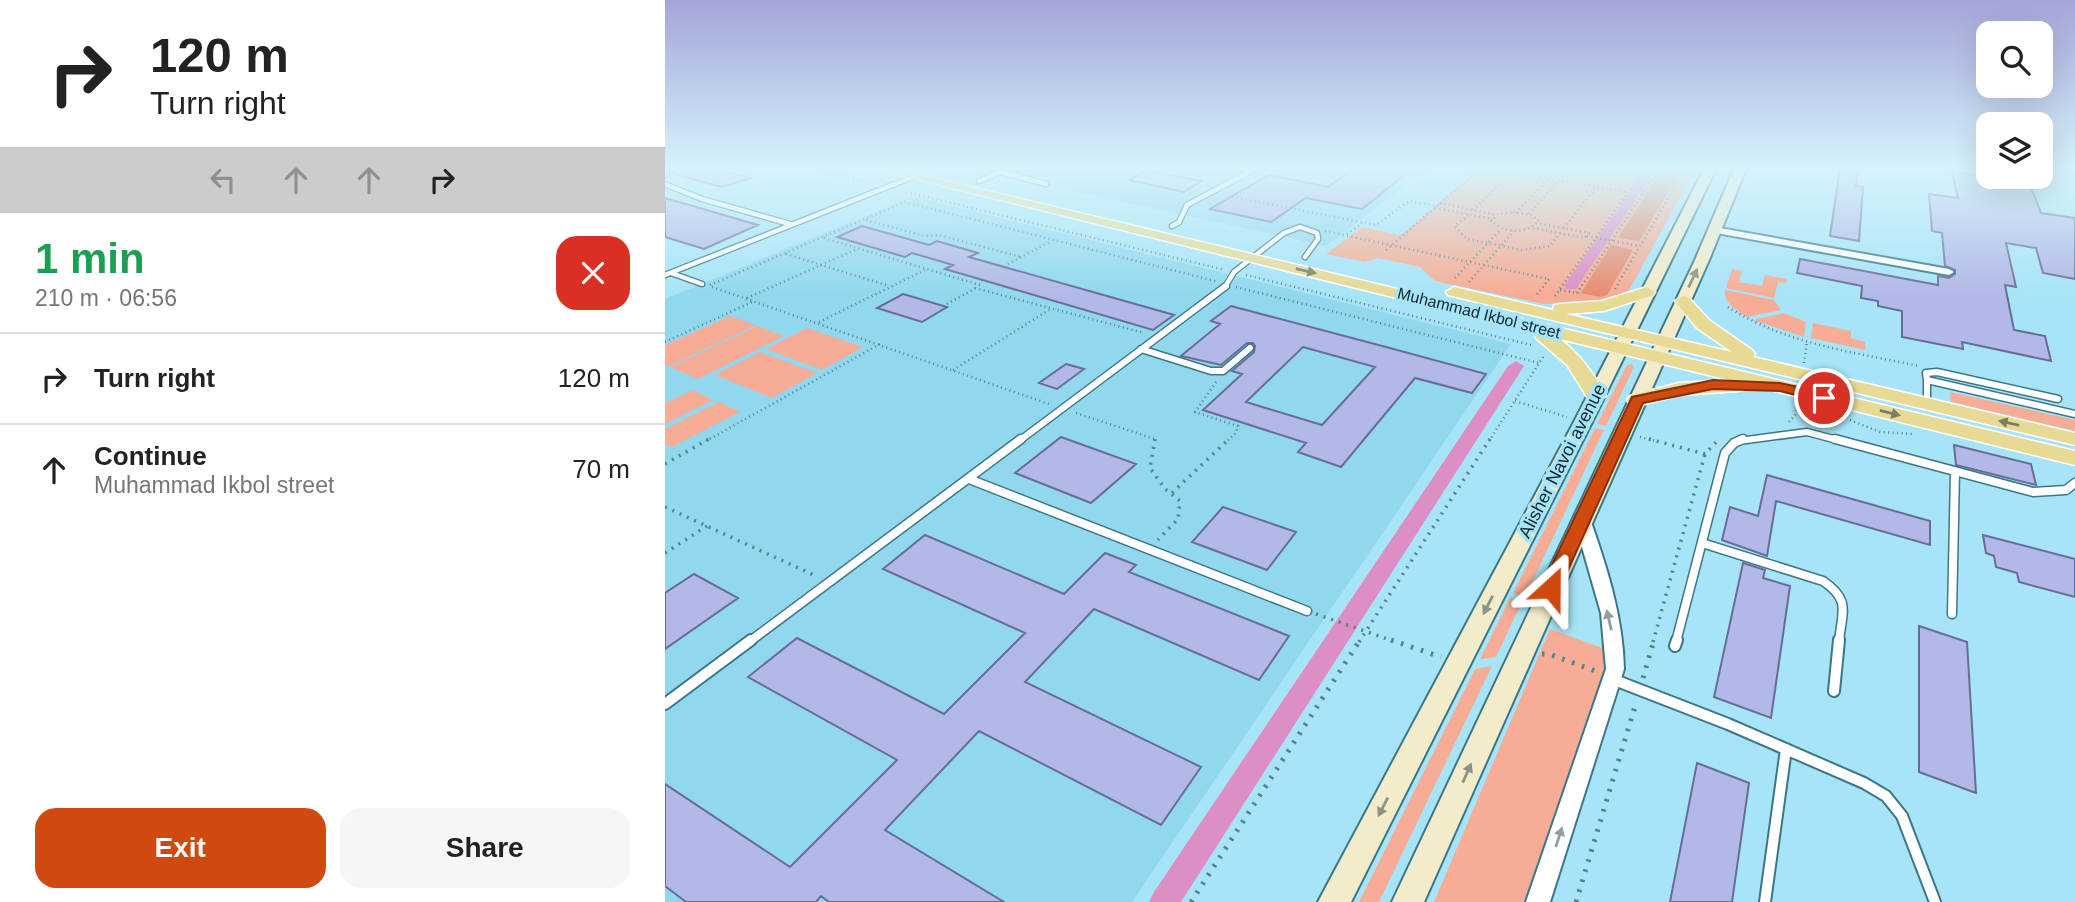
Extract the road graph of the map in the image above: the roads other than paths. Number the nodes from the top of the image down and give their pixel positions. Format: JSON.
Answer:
{"nodes":[{"id":1,"x":743,"y":211,"type":"edge"},
{"id":2,"x":826,"y":211,"type":"edge"},
{"id":3,"x":1082,"y":211,"type":"edge"},
{"id":4,"x":1108,"y":211,"type":"edge"},
{"id":5,"x":1183,"y":211,"type":"edge"},
{"id":6,"x":1688,"y":211,"type":"edge"},
{"id":7,"x":1722,"y":211,"type":"edge"},
{"id":8,"x":791,"y":225,"type":"junction"},
{"id":9,"x":1172,"y":226,"type":"junction"},
{"id":10,"x":1714,"y":230,"type":"junction"},
{"id":11,"x":1259,"y":253,"type":"junction"},
{"id":12,"x":1305,"y":257,"type":"junction"},
{"id":13,"x":1949,"y":272,"type":"dead end"},
{"id":14,"x":668,"y":274,"type":"edge"},
{"id":15,"x":705,"y":285,"type":"road end"},
{"id":16,"x":1647,"y":292,"type":"junction"},
{"id":17,"x":1683,"y":301,"type":"junction"},
{"id":18,"x":1524,"y":316,"type":"junction"},
{"id":19,"x":1623,"y":340,"type":"junction"},
{"id":20,"x":1250,"y":348,"type":"dead end"},
{"id":21,"x":1141,"y":349,"type":"junction"},
{"id":22,"x":1661,"y":349,"type":"junction"},
{"id":23,"x":1763,"y":365,"type":"junction"},
{"id":24,"x":1927,"y":380,"type":"junction"},
{"id":25,"x":1780,"y":387,"type":"junction"},
{"id":26,"x":1596,"y":396,"type":"junction"},
{"id":27,"x":2058,"y":399,"type":"dead end"},
{"id":28,"x":1637,"y":400,"type":"junction"},
{"id":29,"x":1927,"y":404,"type":"junction"},
{"id":30,"x":2073,"y":413,"type":"edge"},
{"id":31,"x":2075,"y":439,"type":"edge"},
{"id":32,"x":2075,"y":458,"type":"edge"},
{"id":33,"x":1955,"y":472,"type":"junction"},
{"id":34,"x":969,"y":479,"type":"junction"},
{"id":35,"x":2075,"y":483,"type":"edge"},
{"id":36,"x":1582,"y":519,"type":"junction"},
{"id":37,"x":1702,"y":543,"type":"junction"},
{"id":38,"x":1307,"y":611,"type":"road end"},
{"id":39,"x":1952,"y":614,"type":"dead end"},
{"id":40,"x":1675,"y":646,"type":"dead end"},
{"id":41,"x":1612,"y":679,"type":"junction"},
{"id":42,"x":1834,"y":691,"type":"dead end"},
{"id":43,"x":665,"y":704,"type":"edge"},
{"id":44,"x":1786,"y":749,"type":"junction"},
{"id":45,"x":1334,"y":902,"type":"edge"},
{"id":46,"x":1408,"y":902,"type":"edge"},
{"id":47,"x":1538,"y":902,"type":"edge"},
{"id":48,"x":1765,"y":902,"type":"edge"},
{"id":49,"x":1935,"y":902,"type":"edge"}],
"edges":[{"from":1,"to":8,"type":"lane"},
{"from":2,"to":8,"type":"lane"},
{"from":3,"to":11,"type":"main road","name":"Muhammad Ikbol street"},
{"from":4,"to":9,"type":"main road","name":"Muhammad Ikbol street"},
{"from":5,"to":9,"type":"lane"},
{"from":6,"to":16,"type":"main road","name":"Alisher Navoi avenue"},
{"from":7,"to":10,"type":"main road"},
{"from":8,"to":14,"type":"lane"},
{"from":9,"to":11,"type":"main road","name":"Muhammad Ikbol street"},
{"from":10,"to":13,"type":"street"},
{"from":17,"to":10,"type":"main road","one_way":true},
{"from":11,"to":12,"type":"main road","name":"Muhammad Ikbol street"},
{"from":11,"to":12,"type":"lane"},
{"from":11,"to":18,"type":"main road","name":"Muhammad Ikbol street","one_way":true},
{"from":11,"to":21,"type":"lane"},
{"from":12,"to":18,"type":"main road","name":"Muhammad Ikbol street"},
{"from":14,"to":15,"type":"lane"},
{"from":16,"to":18,"type":"main road"},
{"from":16,"to":19,"type":"main road","name":"Alisher Navoi avenue"},
{"from":17,"to":22,"type":"main road"},
{"from":17,"to":23,"type":"main road"},
{"from":18,"to":19,"type":"main road","name":"Muhammad Ikbol street"},
{"from":18,"to":26,"type":"main road"},
{"from":19,"to":22,"type":"main road","name":"Muhammad Ikbol street"},
{"from":19,"to":26,"type":"main road","name":"Alisher Navoi avenue"},
{"from":20,"to":21,"type":"lane"},
{"from":21,"to":34,"type":"lane"},
{"from":22,"to":23,"type":"main road","name":"Muhammad Ikbol street"},
{"from":22,"to":25,"type":"main road","name":"Muhammad Ikbol street"},
{"from":22,"to":28,"type":"main road"},
{"from":23,"to":29,"type":"main road","name":"Muhammad Ikbol street"},
{"from":24,"to":27,"type":"lane"},
{"from":24,"to":29,"type":"lane"},
{"from":24,"to":30,"type":"lane"},
{"from":25,"to":28,"type":"main road"},
{"from":25,"to":32,"type":"main road","name":"Muhammad Ikbol street","one_way":true},
{"from":26,"to":45,"type":"main road","name":"Alisher Navoi avenue","one_way":true},
{"from":28,"to":36,"type":"main road"},
{"from":31,"to":29,"type":"main road","name":"Muhammad Ikbol street","one_way":true},
{"from":33,"to":35,"type":"lane"},
{"from":33,"to":37,"type":"lane"},
{"from":33,"to":39,"type":"lane"},
{"from":34,"to":38,"type":"lane"},
{"from":34,"to":43,"type":"lane"},
{"from":41,"to":36,"type":"street","one_way":true},
{"from":46,"to":36,"type":"main road","one_way":true},
{"from":37,"to":40,"type":"lane"},
{"from":37,"to":42,"type":"lane"},
{"from":41,"to":44,"type":"lane"},
{"from":47,"to":41,"type":"street","one_way":true},
{"from":44,"to":48,"type":"lane"},
{"from":44,"to":49,"type":"lane"}]}
